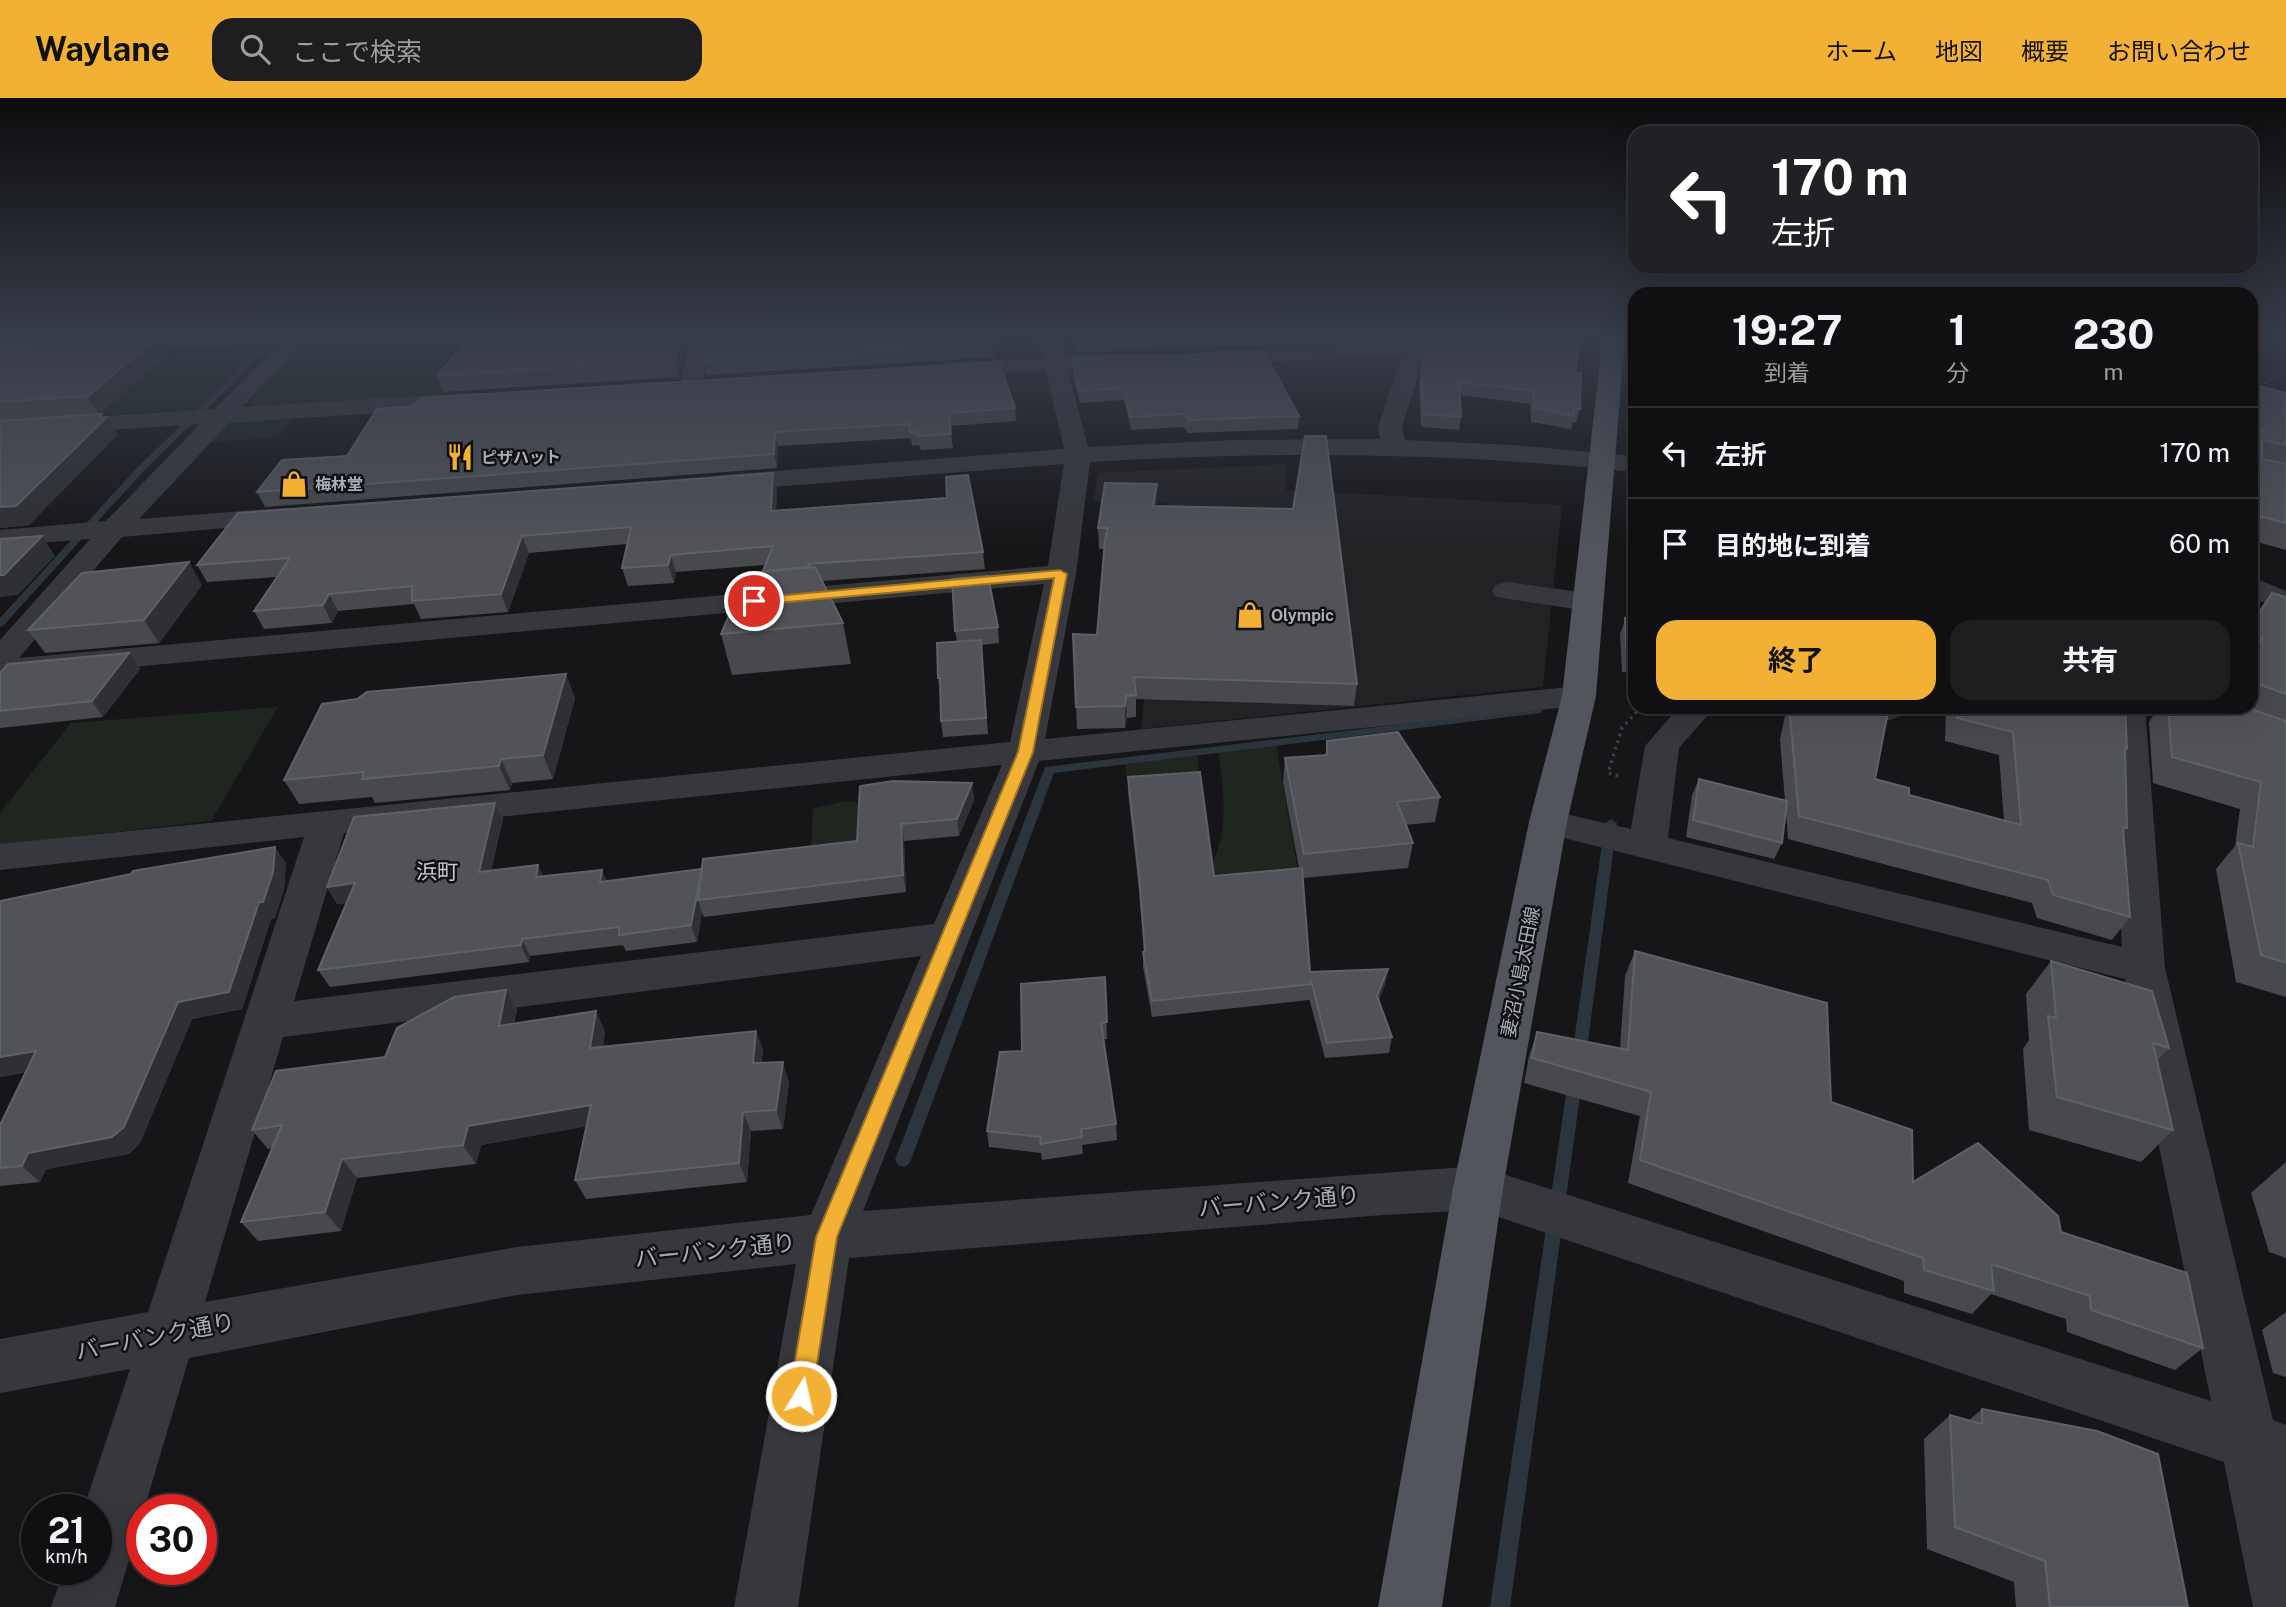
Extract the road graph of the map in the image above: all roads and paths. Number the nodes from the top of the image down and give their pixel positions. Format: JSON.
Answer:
{"nodes":[{"id":1,"x":232,"y":405,"type":"edge"},
{"id":2,"x":387,"y":405,"type":"edge"},
{"id":3,"x":1066,"y":405,"type":"edge"},
{"id":4,"x":1397,"y":405,"type":"edge"},
{"id":5,"x":1616,"y":405,"type":"edge"},
{"id":6,"x":221,"y":416,"type":"junction"},
{"id":7,"x":0,"y":430,"type":"edge"},
{"id":8,"x":1394,"y":447,"type":"junction"},
{"id":9,"x":1078,"y":456,"type":"junction"},
{"id":10,"x":1618,"y":463,"type":"edge"},
{"id":11,"x":690,"y":486,"type":"edge"},
{"id":12,"x":314,"y":514,"type":"edge"},
{"id":13,"x":113,"y":530,"type":"junction"},
{"id":14,"x":0,"y":538,"type":"edge"},
{"id":15,"x":2258,"y":570,"type":"edge"},
{"id":16,"x":2286,"y":572,"type":"edge"},
{"id":17,"x":1060,"y":574,"type":"junction"},
{"id":18,"x":2258,"y":580,"type":"edge"},
{"id":19,"x":2286,"y":588,"type":"edge"},
{"id":20,"x":2258,"y":589,"type":"edge"},
{"id":21,"x":1507,"y":591,"type":"dead end"},
{"id":22,"x":1587,"y":602,"type":"junction"},
{"id":23,"x":2286,"y":602,"type":"edge"},
{"id":24,"x":0,"y":660,"type":"edge"},
{"id":25,"x":0,"y":669,"type":"edge"},
{"id":26,"x":1578,"y":695,"type":"junction"},
{"id":27,"x":1692,"y":714,"type":"edge"},
{"id":28,"x":2127,"y":714,"type":"edge"},
{"id":29,"x":1026,"y":752,"type":"junction"},
{"id":30,"x":328,"y":821,"type":"junction"},
{"id":31,"x":1548,"y":822,"type":"junction"},
{"id":32,"x":1636,"y":843,"type":"junction"},
{"id":33,"x":0,"y":857,"type":"edge"},
{"id":34,"x":950,"y":937,"type":"junction"},
{"id":35,"x":2144,"y":968,"type":"junction"},
{"id":36,"x":266,"y":1022,"type":"junction"},
{"id":37,"x":1478,"y":1188,"type":"junction"},
{"id":38,"x":827,"y":1237,"type":"junction"},
{"id":39,"x":171,"y":1333,"type":"junction"},
{"id":40,"x":0,"y":1366,"type":"edge"},
{"id":41,"x":2267,"y":1447,"type":"edge"},
{"id":42,"x":112,"y":1518,"type":"edge"},
{"id":43,"x":90,"y":1585,"type":"edge"},
{"id":44,"x":83,"y":1607,"type":"edge"},
{"id":45,"x":766,"y":1607,"type":"edge"},
{"id":46,"x":1410,"y":1607,"type":"edge"},
{"id":47,"x":2286,"y":1607,"type":"edge"}],
"edges":[{"from":1,"to":6,"type":"street"},
{"from":2,"to":6,"type":"street"},
{"from":3,"to":9,"type":"street"},
{"from":4,"to":8,"type":"street"},
{"from":5,"to":10,"type":"main road","name":"妻沼小島太田線"},
{"from":6,"to":7,"type":"street"},
{"from":6,"to":13,"type":"street"},
{"from":8,"to":9,"type":"street"},
{"from":8,"to":10,"type":"street"},
{"from":9,"to":11,"type":"street"},
{"from":9,"to":17,"type":"street"},
{"from":10,"to":22,"type":"main road","name":"妻沼小島太田線"},
{"from":12,"to":13,"type":"street"},
{"from":13,"to":14,"type":"street"},
{"from":13,"to":24,"type":"street"},
{"from":15,"to":16,"type":"street"},
{"from":17,"to":25,"type":"street"},
{"from":17,"to":29,"type":"street"},
{"from":18,"to":19,"type":"street"},
{"from":20,"to":23,"type":"street"},
{"from":21,"to":22,"type":"street"},
{"from":22,"to":26,"type":"main road","name":"妻沼小島太田線"},
{"from":26,"to":29,"type":"street"},
{"from":26,"to":31,"type":"main road","name":"妻沼小島太田線"},
{"from":27,"to":32,"type":"street"},
{"from":28,"to":35,"type":"street"},
{"from":29,"to":30,"type":"street"},
{"from":29,"to":34,"type":"street"},
{"from":30,"to":33,"type":"street"},
{"from":30,"to":36,"type":"street"},
{"from":31,"to":32,"type":"street"},
{"from":31,"to":37,"type":"main road","name":"妻沼小島太田線"},
{"from":32,"to":35,"type":"street"},
{"from":34,"to":36,"type":"street"},
{"from":34,"to":38,"type":"street"},
{"from":35,"to":41,"type":"street"},
{"from":36,"to":39,"type":"street"},
{"from":37,"to":38,"type":"street","name":"バーバンク通り"},
{"from":37,"to":41,"type":"street"},
{"from":37,"to":46,"type":"main road","name":"妻沼小島太田線"},
{"from":38,"to":39,"type":"street","name":"バーバンク通り"},
{"from":38,"to":45,"type":"street"},
{"from":39,"to":40,"type":"street","name":"バーバンク通り"},
{"from":39,"to":42,"type":"street"},
{"from":41,"to":47,"type":"street"},
{"from":43,"to":44,"type":"street"}]}
